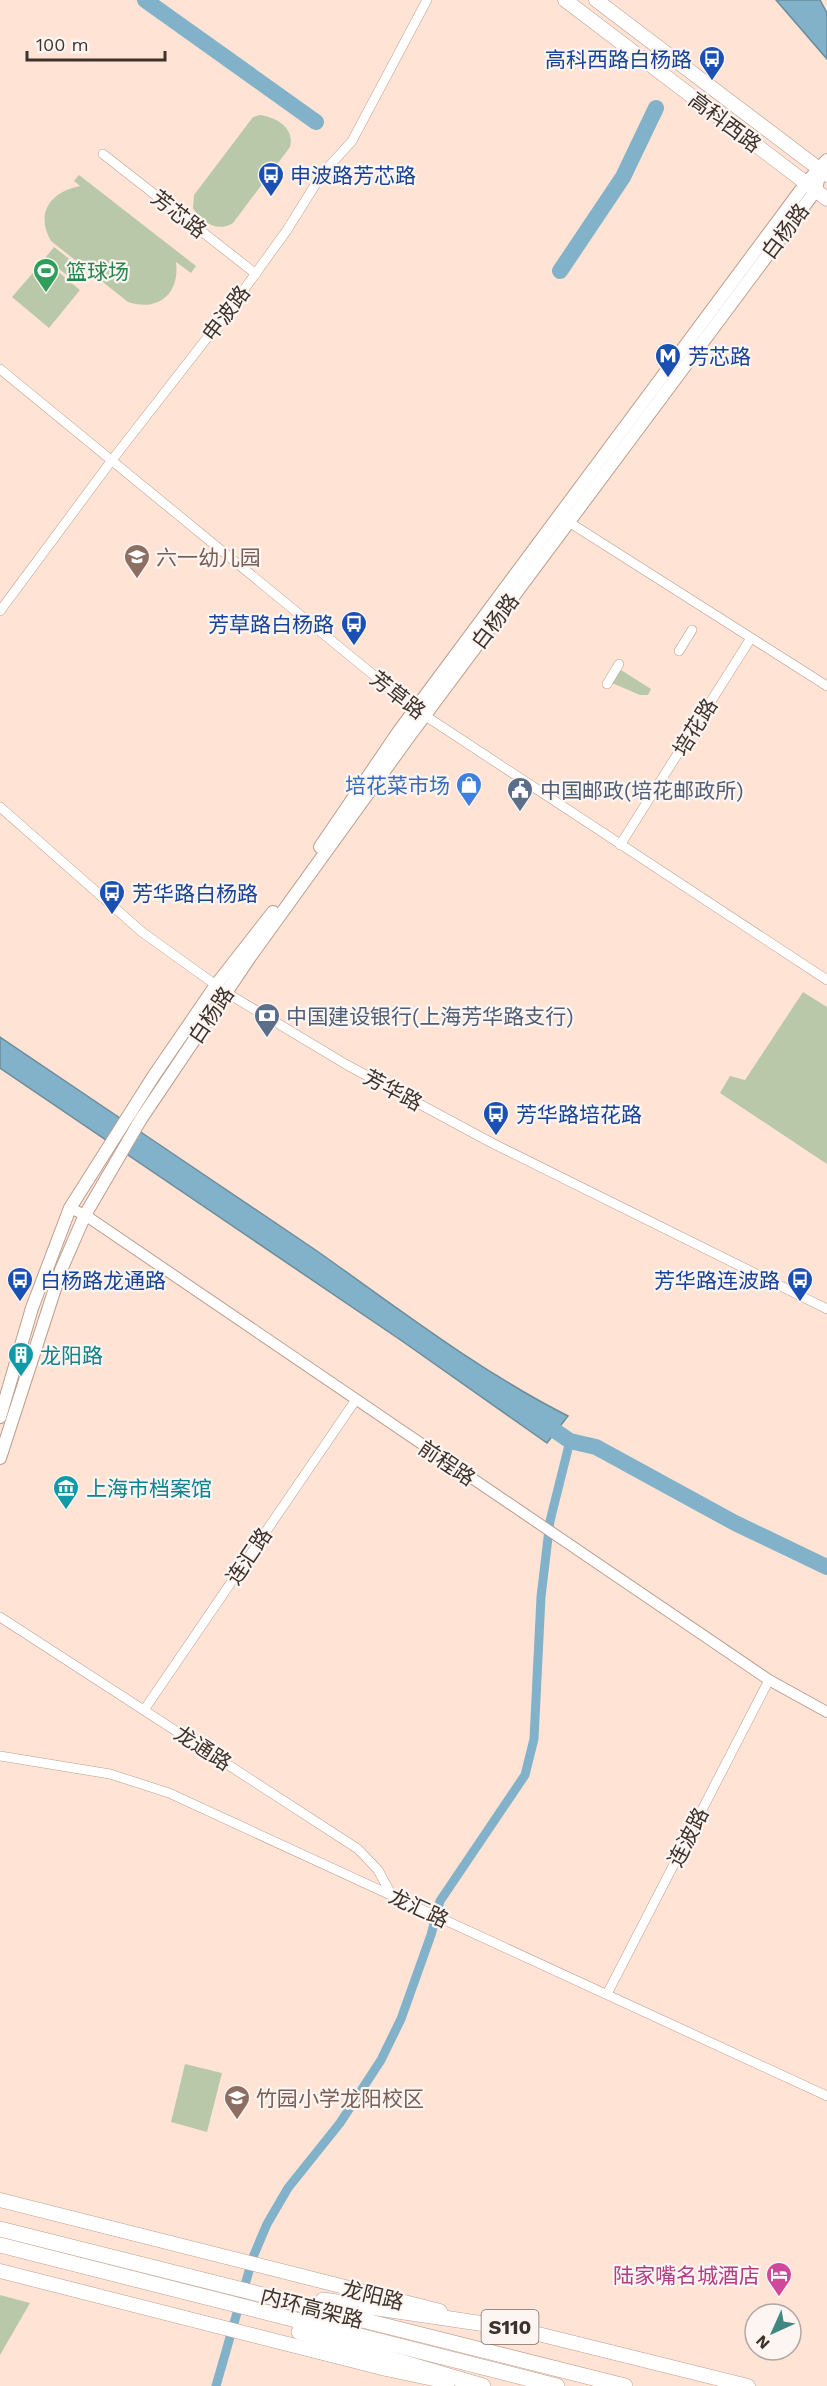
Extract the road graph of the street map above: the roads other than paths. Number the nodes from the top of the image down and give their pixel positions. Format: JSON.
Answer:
{"nodes":[{"id":1,"x":427,"y":0,"type":"edge"},
{"id":2,"x":565,"y":0,"type":"edge"},
{"id":3,"x":596,"y":0,"type":"edge"},
{"id":4,"x":103,"y":154,"type":"dead end"},
{"id":5,"x":825,"y":169,"type":"edge"},
{"id":6,"x":816,"y":191,"type":"edge"},
{"id":7,"x":256,"y":274,"type":"junction"},
{"id":8,"x":0,"y":369,"type":"edge"},
{"id":9,"x":112,"y":460,"type":"junction"},
{"id":10,"x":564,"y":519,"type":"junction"},
{"id":11,"x":0,"y":611,"type":"edge"},
{"id":12,"x":692,"y":630,"type":"dead end"},
{"id":13,"x":751,"y":638,"type":"junction"},
{"id":14,"x":679,"y":651,"type":"dead end"},
{"id":15,"x":619,"y":664,"type":"dead end"},
{"id":16,"x":607,"y":684,"type":"dead end"},
{"id":17,"x":827,"y":686,"type":"edge"},
{"id":18,"x":420,"y":713,"type":"junction"},
{"id":19,"x":0,"y":807,"type":"edge"},
{"id":20,"x":620,"y":845,"type":"junction"},
{"id":21,"x":827,"y":980,"type":"edge"},
{"id":22,"x":216,"y":985,"type":"junction"},
{"id":23,"x":227,"y":993,"type":"junction"},
{"id":24,"x":70,"y":1208,"type":"junction"},
{"id":25,"x":85,"y":1215,"type":"junction"},
{"id":26,"x":827,"y":1310,"type":"edge"},
{"id":27,"x":355,"y":1401,"type":"junction"},
{"id":28,"x":0,"y":1417,"type":"edge"},
{"id":29,"x":0,"y":1458,"type":"edge"},
{"id":30,"x":0,"y":1617,"type":"edge"},
{"id":31,"x":769,"y":1680,"type":"junction"},
{"id":32,"x":144,"y":1710,"type":"junction"},
{"id":33,"x":827,"y":1712,"type":"edge"},
{"id":34,"x":0,"y":1756,"type":"edge"},
{"id":35,"x":391,"y":1894,"type":"junction"},
{"id":36,"x":607,"y":1994,"type":"junction"},
{"id":37,"x":827,"y":2096,"type":"edge"},
{"id":38,"x":0,"y":2200,"type":"edge"},
{"id":39,"x":0,"y":2229,"type":"edge"},
{"id":40,"x":0,"y":2246,"type":"edge"},
{"id":41,"x":0,"y":2271,"type":"edge"},
{"id":42,"x":266,"y":2292,"type":"junction"},
{"id":43,"x":260,"y":2316,"type":"junction"},
{"id":44,"x":525,"y":2330,"type":"junction"},
{"id":45,"x":551,"y":2385,"type":"edge"},
{"id":46,"x":467,"y":2386,"type":"edge"},
{"id":47,"x":483,"y":2386,"type":"edge"},
{"id":48,"x":625,"y":2386,"type":"edge"},
{"id":49,"x":748,"y":2386,"type":"edge"}],
"edges":[{"from":1,"to":7,"type":"street","name":"申波路"},
{"from":2,"to":6,"type":"main road","name":"高科西路"},
{"from":3,"to":5,"type":"main road","name":"高科西路"},
{"from":4,"to":7,"type":"street","name":"芳芯路"},
{"from":5,"to":6,"type":"main road","name":"白杨路"},
{"from":6,"to":10,"type":"main road","name":"白杨路"},
{"from":7,"to":9,"type":"street","name":"申波路"},
{"from":8,"to":9,"type":"street","name":"芳草路"},
{"from":9,"to":11,"type":"street","name":"申波路"},
{"from":9,"to":18,"type":"street","name":"芳草路"},
{"from":10,"to":13,"type":"street"},
{"from":10,"to":18,"type":"main road","name":"白杨路"},
{"from":12,"to":14,"type":"street"},
{"from":13,"to":17,"type":"street"},
{"from":13,"to":20,"type":"street","name":"培花路"},
{"from":15,"to":16,"type":"street"},
{"from":18,"to":20,"type":"street","name":"芳草路"},
{"from":18,"to":22,"type":"main road","name":"白杨路"},
{"from":18,"to":23,"type":"main road","name":"白杨路"},
{"from":19,"to":22,"type":"street","name":"芳华路"},
{"from":20,"to":21,"type":"street","name":"芳草路"},
{"from":22,"to":23,"type":"street","name":"芳华路"},
{"from":22,"to":24,"type":"main road","name":"白杨路"},
{"from":23,"to":25,"type":"main road","name":"白杨路"},
{"from":23,"to":26,"type":"street","name":"芳华路"},
{"from":24,"to":25,"type":"street","name":"前程路"},
{"from":24,"to":28,"type":"main road","name":"白杨路"},
{"from":25,"to":27,"type":"street","name":"前程路"},
{"from":25,"to":29,"type":"main road","name":"白杨路"},
{"from":27,"to":31,"type":"street","name":"前程路"},
{"from":27,"to":32,"type":"street","name":"连汇路"},
{"from":30,"to":32,"type":"street","name":"龙通路"},
{"from":31,"to":33,"type":"street","name":"前程路"},
{"from":31,"to":36,"type":"street","name":"连波路"},
{"from":32,"to":35,"type":"street","name":"龙通路"},
{"from":34,"to":35,"type":"street","name":"龙汇路"},
{"from":35,"to":36,"type":"street","name":"龙汇路"},
{"from":36,"to":37,"type":"street","name":"龙汇路"},
{"from":38,"to":44,"type":"main road","name":"龙阳路","number":"S110"},
{"from":39,"to":42,"type":"highway","name":"内环高架路"},
{"from":40,"to":43,"type":"highway","name":"内环高架路"},
{"from":41,"to":46,"type":"main road"},
{"from":42,"to":44,"type":"highway"},
{"from":42,"to":48,"type":"highway","name":"内环高架路"},
{"from":43,"to":45,"type":"highway","name":"内环高架路"},
{"from":43,"to":47,"type":"highway"},
{"from":44,"to":49,"type":"main road","name":"龙阳路","number":"S110"}]}
